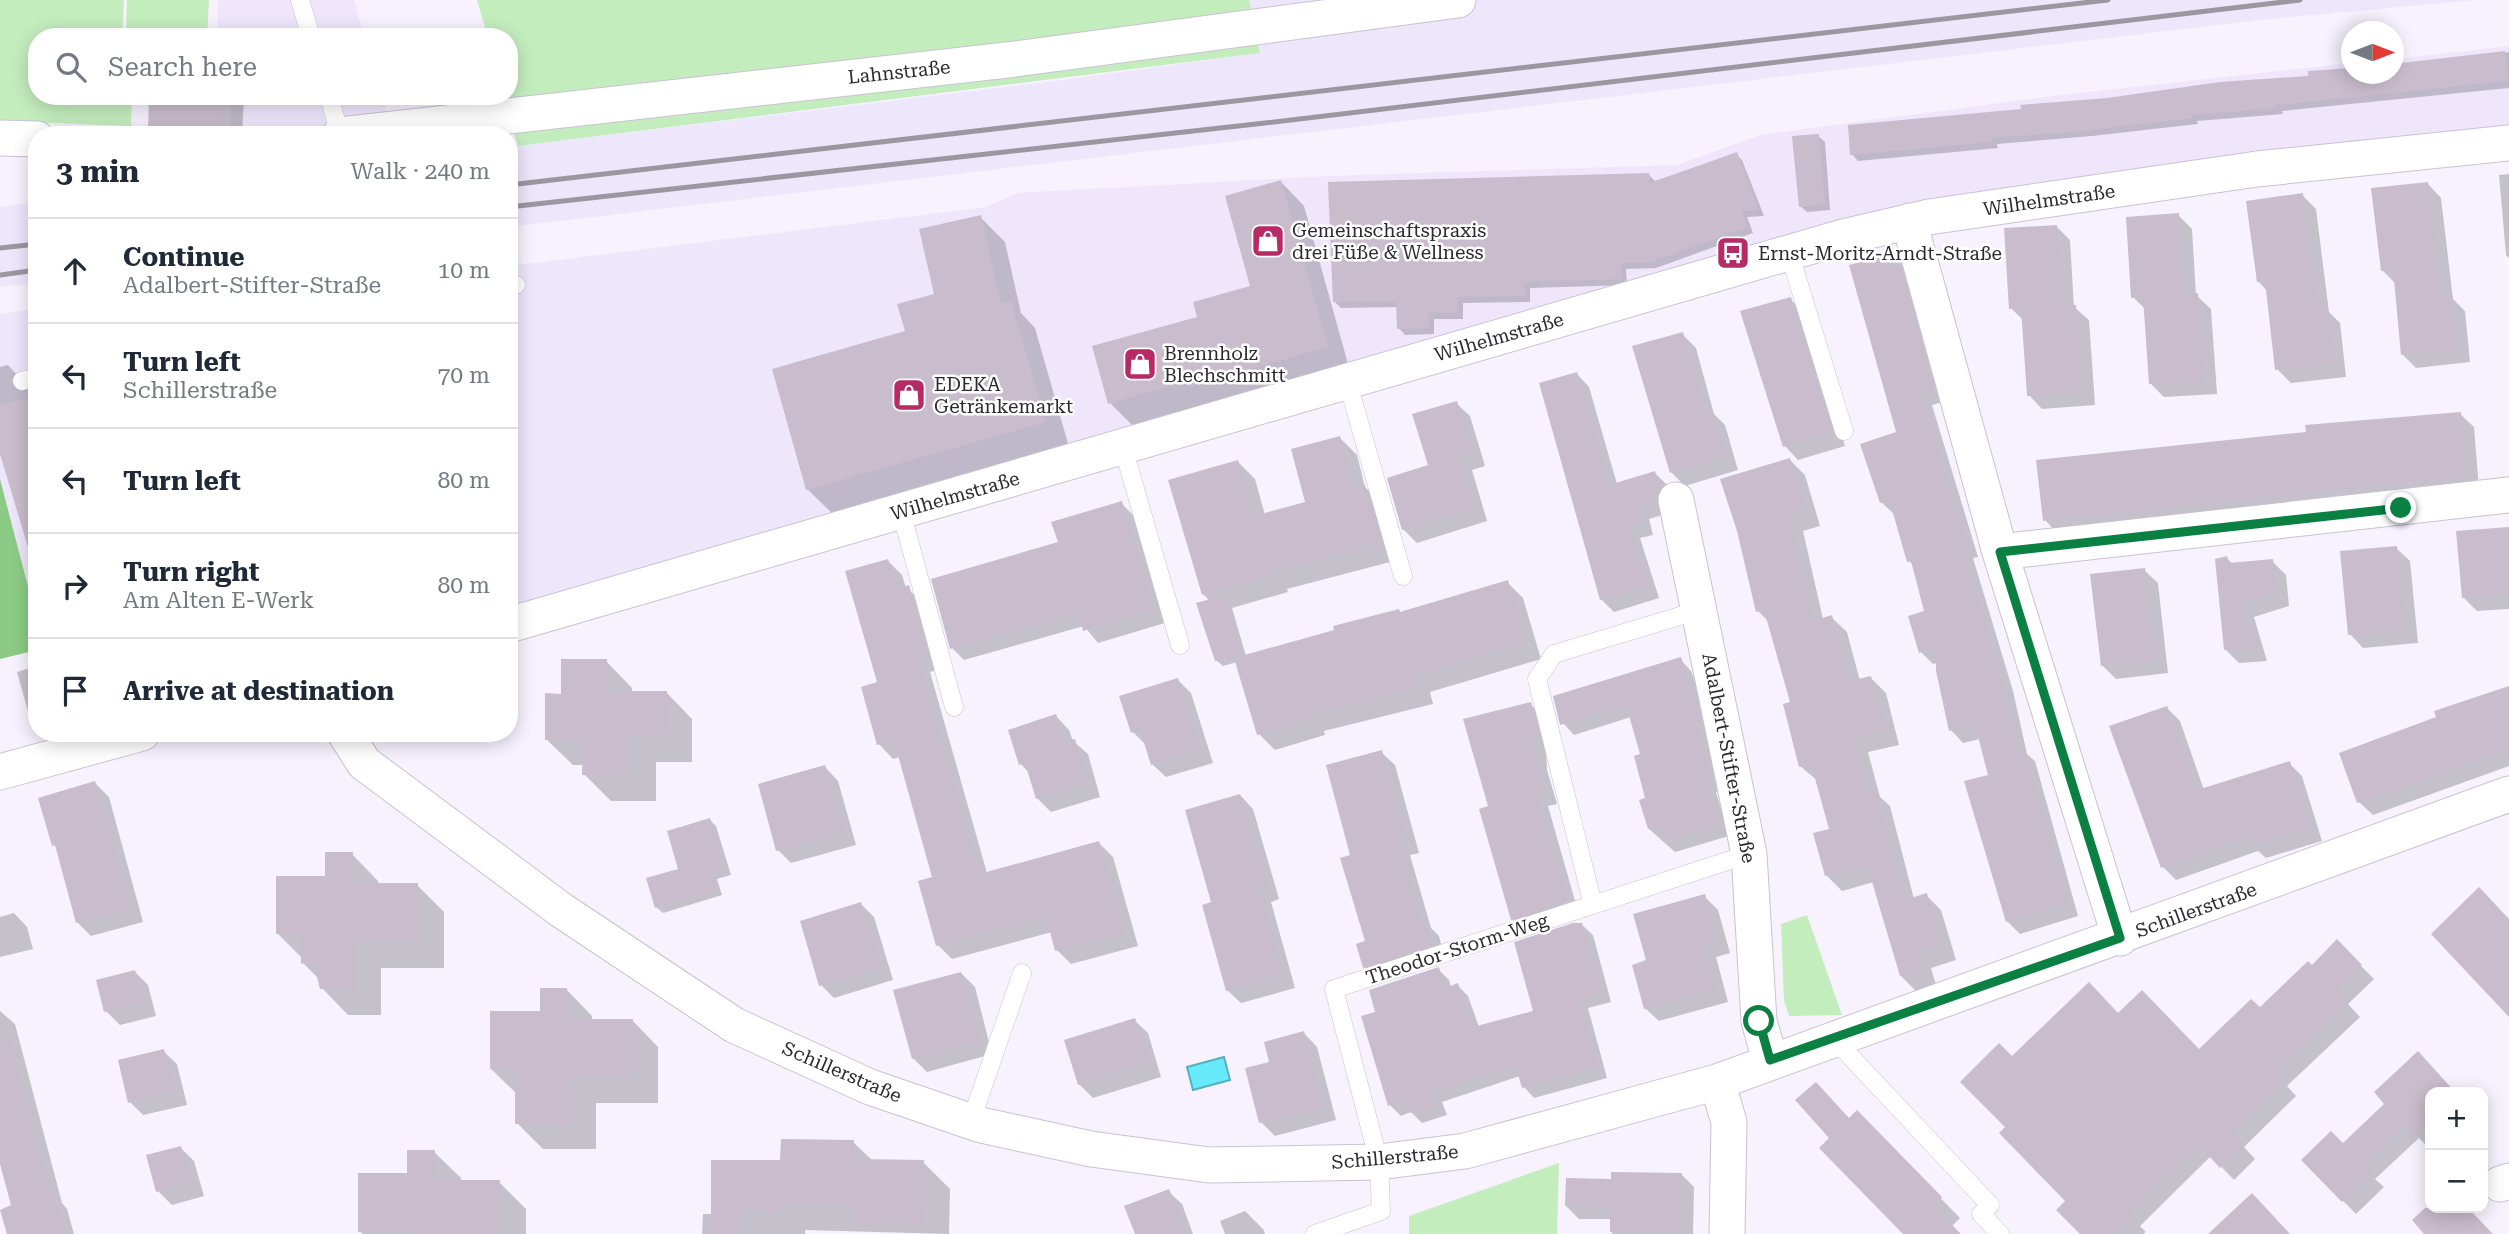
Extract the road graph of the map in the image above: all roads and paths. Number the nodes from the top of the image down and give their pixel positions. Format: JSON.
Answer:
{"nodes":[{"id":1,"x":300,"y":0,"type":"edge"},
{"id":2,"x":1458,"y":0,"type":"edge"},
{"id":3,"x":308,"y":28,"type":"edge"},
{"id":4,"x":332,"y":105,"type":"edge"},
{"id":5,"x":337,"y":126,"type":"edge"},
{"id":6,"x":420,"y":126,"type":"edge"},
{"id":7,"x":0,"y":138,"type":"edge"},
{"id":8,"x":28,"y":139,"type":"edge"},
{"id":9,"x":2509,"y":143,"type":"edge"},
{"id":10,"x":1909,"y":221,"type":"junction"},
{"id":11,"x":1789,"y":252,"type":"junction"},
{"id":12,"x":1347,"y":380,"type":"junction"},
{"id":13,"x":1843,"y":431,"type":"dead end"},
{"id":14,"x":1123,"y":447,"type":"junction"},
{"id":15,"x":2509,"y":495,"type":"edge"},
{"id":16,"x":1675,"y":500,"type":"dead end"},
{"id":17,"x":901,"y":511,"type":"junction"},
{"id":18,"x":2000,"y":552,"type":"junction"},
{"id":19,"x":1403,"y":576,"type":"dead end"},
{"id":20,"x":1700,"y":610,"type":"junction"},
{"id":21,"x":518,"y":622,"type":"edge"},
{"id":22,"x":1180,"y":645,"type":"dead end"},
{"id":23,"x":954,"y":707,"type":"dead end"},
{"id":24,"x":109,"y":742,"type":"edge"},
{"id":25,"x":351,"y":742,"type":"edge"},
{"id":26,"x":0,"y":772,"type":"edge"},
{"id":27,"x":2506,"y":804,"type":"edge"},
{"id":28,"x":1749,"y":854,"type":"junction"},
{"id":29,"x":1593,"y":905,"type":"junction"},
{"id":30,"x":2120,"y":938,"type":"junction"},
{"id":31,"x":1022,"y":973,"type":"dead end"},
{"id":32,"x":1834,"y":1039,"type":"junction"},
{"id":33,"x":1770,"y":1060,"type":"junction"},
{"id":34,"x":1717,"y":1082,"type":"junction"},
{"id":35,"x":971,"y":1121,"type":"junction"},
{"id":36,"x":1379,"y":1163,"type":"junction"},
{"id":37,"x":1315,"y":1234,"type":"edge"},
{"id":38,"x":1727,"y":1234,"type":"edge"},
{"id":39,"x":2000,"y":1234,"type":"edge"}],
"edges":[{"from":1,"to":3,"type":"lane"},
{"from":2,"to":6,"type":"street","name":"Lahnstraße"},
{"from":4,"to":5,"type":"lane"},
{"from":7,"to":8,"type":"street"},
{"from":9,"to":10,"type":"street","name":"Wilhelmstraße"},
{"from":10,"to":11,"type":"street","name":"Wilhelmstraße"},
{"from":10,"to":18,"type":"street"},
{"from":11,"to":12,"type":"street","name":"Wilhelmstraße"},
{"from":11,"to":13,"type":"lane"},
{"from":12,"to":14,"type":"street","name":"Wilhelmstraße"},
{"from":12,"to":19,"type":"lane"},
{"from":14,"to":17,"type":"street","name":"Wilhelmstraße"},
{"from":14,"to":22,"type":"lane"},
{"from":15,"to":18,"type":"street"},
{"from":16,"to":20,"type":"street","name":"Adalbert-Stifter-Straße"},
{"from":17,"to":21,"type":"street","name":"Wilhelmstraße"},
{"from":17,"to":23,"type":"lane"},
{"from":18,"to":30,"type":"street"},
{"from":20,"to":28,"type":"street","name":"Adalbert-Stifter-Straße"},
{"from":20,"to":29,"type":"lane"},
{"from":24,"to":26,"type":"street"},
{"from":25,"to":35,"type":"street","name":"Schillerstraße"},
{"from":27,"to":30,"type":"street","name":"Schillerstraße"},
{"from":28,"to":29,"type":"lane","name":"Theodor-Storm-Weg"},
{"from":28,"to":33,"type":"street","name":"Adalbert-Stifter-Straße"},
{"from":29,"to":36,"type":"lane","name":"Theodor-Storm-Weg"},
{"from":30,"to":32,"type":"street","name":"Schillerstraße"},
{"from":31,"to":35,"type":"lane"},
{"from":32,"to":33,"type":"street","name":"Schillerstraße"},
{"from":32,"to":39,"type":"lane"},
{"from":33,"to":34,"type":"street","name":"Schillerstraße"},
{"from":34,"to":36,"type":"street","name":"Schillerstraße"},
{"from":34,"to":38,"type":"street"},
{"from":35,"to":36,"type":"street","name":"Schillerstraße"},
{"from":36,"to":37,"type":"lane"}]}
